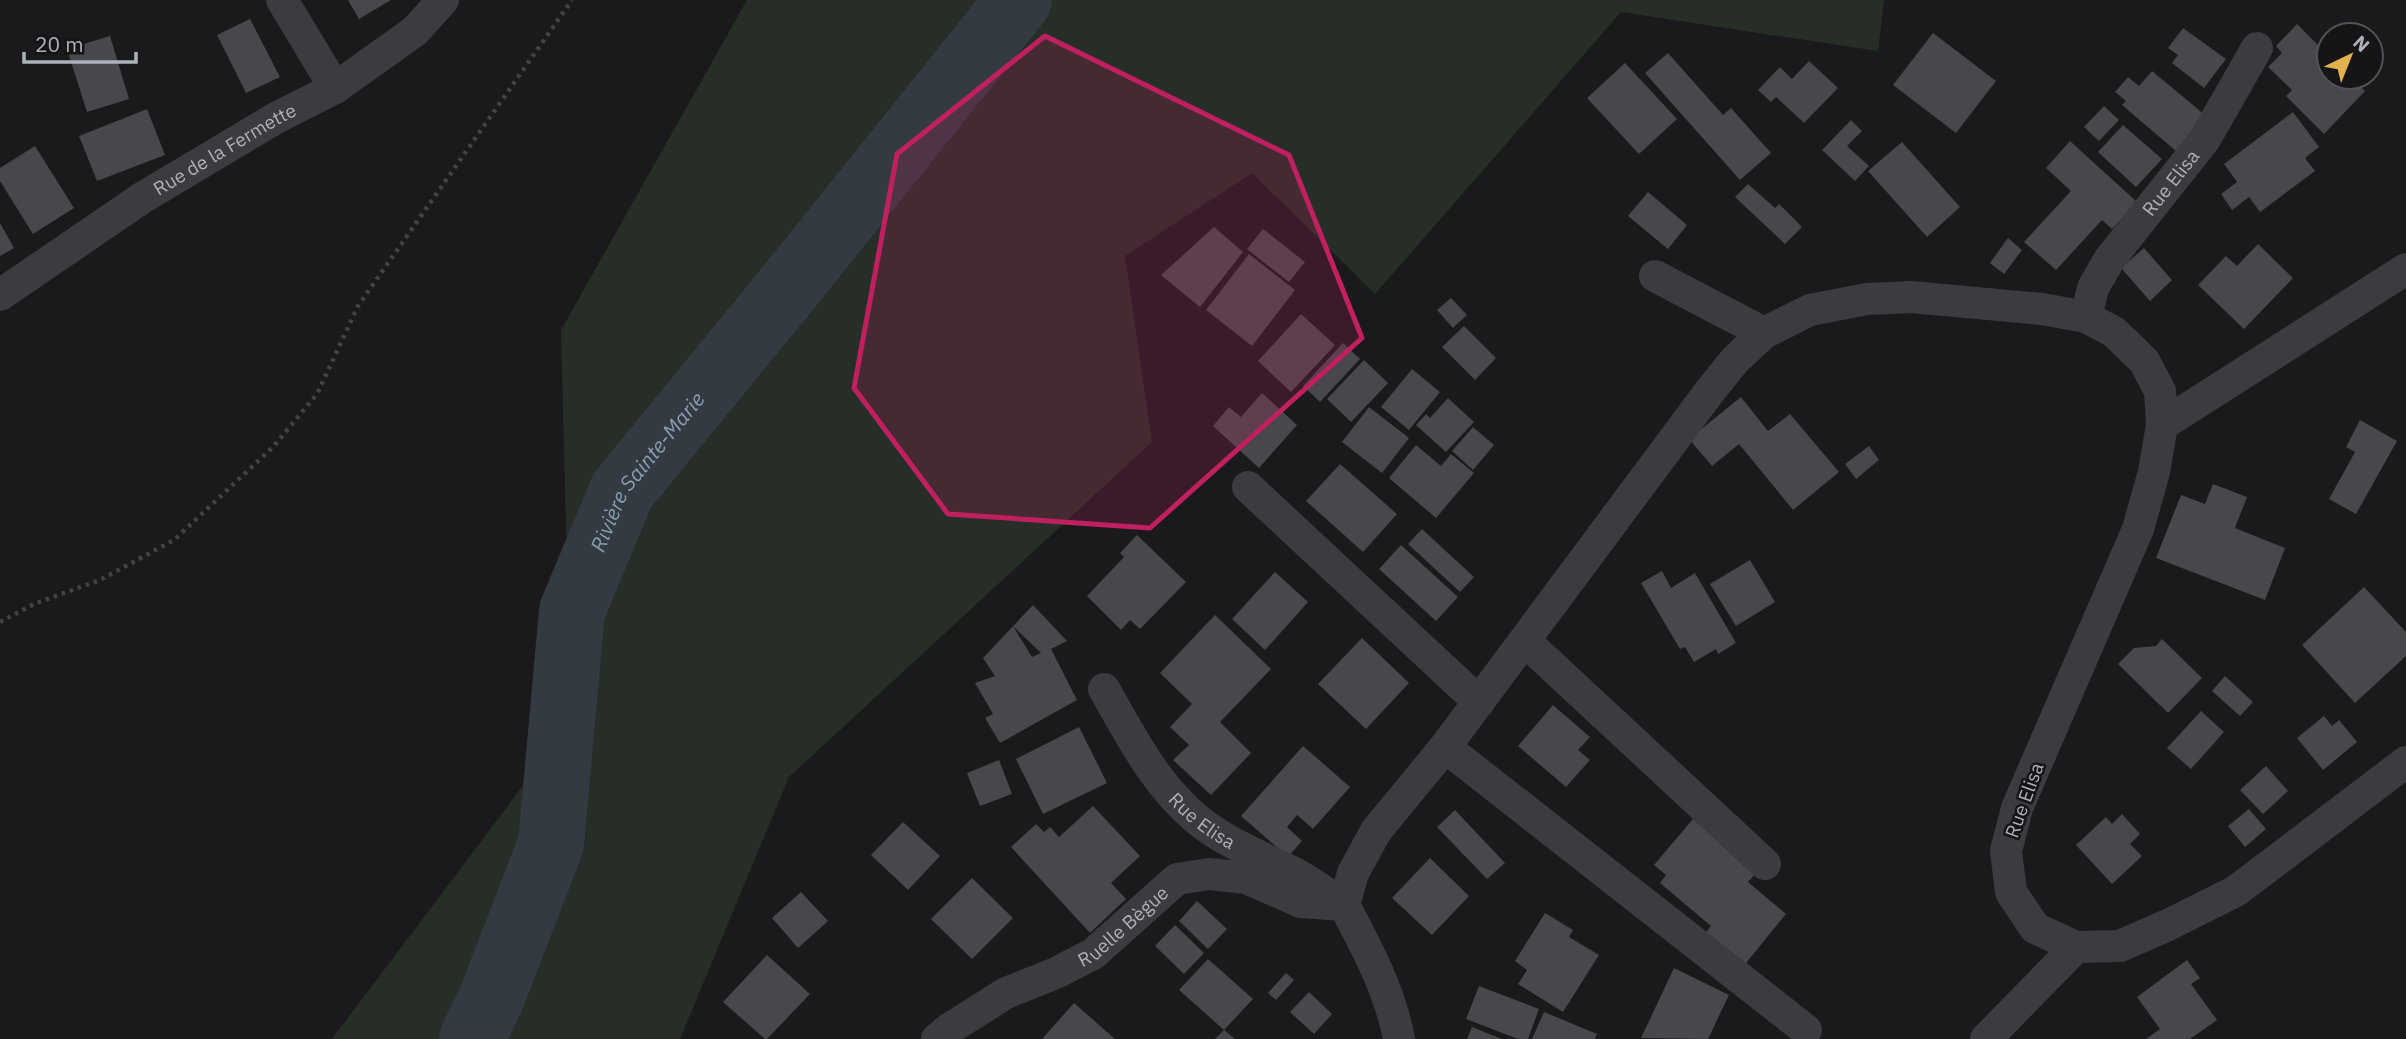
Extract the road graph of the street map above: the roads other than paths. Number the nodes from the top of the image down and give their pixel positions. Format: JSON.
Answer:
{"nodes":[{"id":1,"x":282,"y":0,"type":"edge"},
{"id":2,"x":443,"y":0,"type":"edge"},
{"id":3,"x":2257,"y":48,"type":"dead end"},
{"id":4,"x":335,"y":88,"type":"junction"},
{"id":5,"x":2406,"y":269,"type":"edge"},
{"id":6,"x":1655,"y":276,"type":"dead end"},
{"id":7,"x":0,"y":295,"type":"edge"},
{"id":8,"x":2086,"y":317,"type":"junction"},
{"id":9,"x":1764,"y":333,"type":"junction"},
{"id":10,"x":2162,"y":425,"type":"junction"},
{"id":11,"x":1248,"y":487,"type":"dead end"},
{"id":12,"x":1525,"y":640,"type":"junction"},
{"id":13,"x":1104,"y":689,"type":"dead end"},
{"id":14,"x":1479,"y":702,"type":"junction"},
{"id":15,"x":1445,"y":747,"type":"junction"},
{"id":16,"x":2406,"y":762,"type":"edge"},
{"id":17,"x":1765,"y":864,"type":"dead end"},
{"id":18,"x":1344,"y":905,"type":"junction"},
{"id":19,"x":2076,"y":947,"type":"junction"},
{"id":20,"x":1805,"y":1030,"type":"dead end"},
{"id":21,"x":949,"y":1036,"type":"edge"},
{"id":22,"x":1399,"y":1039,"type":"edge"},
{"id":23,"x":1986,"y":1039,"type":"edge"}],
"edges":[{"from":1,"to":4,"type":"street"},
{"from":2,"to":4,"type":"street","name":"Rue de la Fermette"},
{"from":3,"to":8,"type":"street","name":"Rue Elisa"},
{"from":4,"to":7,"type":"street","name":"Rue de la Fermette"},
{"from":5,"to":10,"type":"street"},
{"from":6,"to":9,"type":"street"},
{"from":8,"to":9,"type":"street","name":"Rue Elisa"},
{"from":8,"to":10,"type":"street","name":"Rue Elisa"},
{"from":9,"to":12,"type":"street","name":"Rue Elisa"},
{"from":10,"to":19,"type":"street","name":"Rue Elisa"},
{"from":11,"to":14,"type":"street"},
{"from":12,"to":14,"type":"street","name":"Rue Elisa"},
{"from":12,"to":17,"type":"street"},
{"from":13,"to":18,"type":"street","name":"Rue Elisa"},
{"from":14,"to":15,"type":"street","name":"Rue Elisa"},
{"from":15,"to":18,"type":"street","name":"Rue Elisa"},
{"from":15,"to":20,"type":"street"},
{"from":16,"to":19,"type":"street","name":"Rue Elisa"},
{"from":18,"to":21,"type":"street","name":"Ruelle Bègue"},
{"from":18,"to":22,"type":"street","name":"Rue Elisa"},
{"from":19,"to":23,"type":"street"}]}
